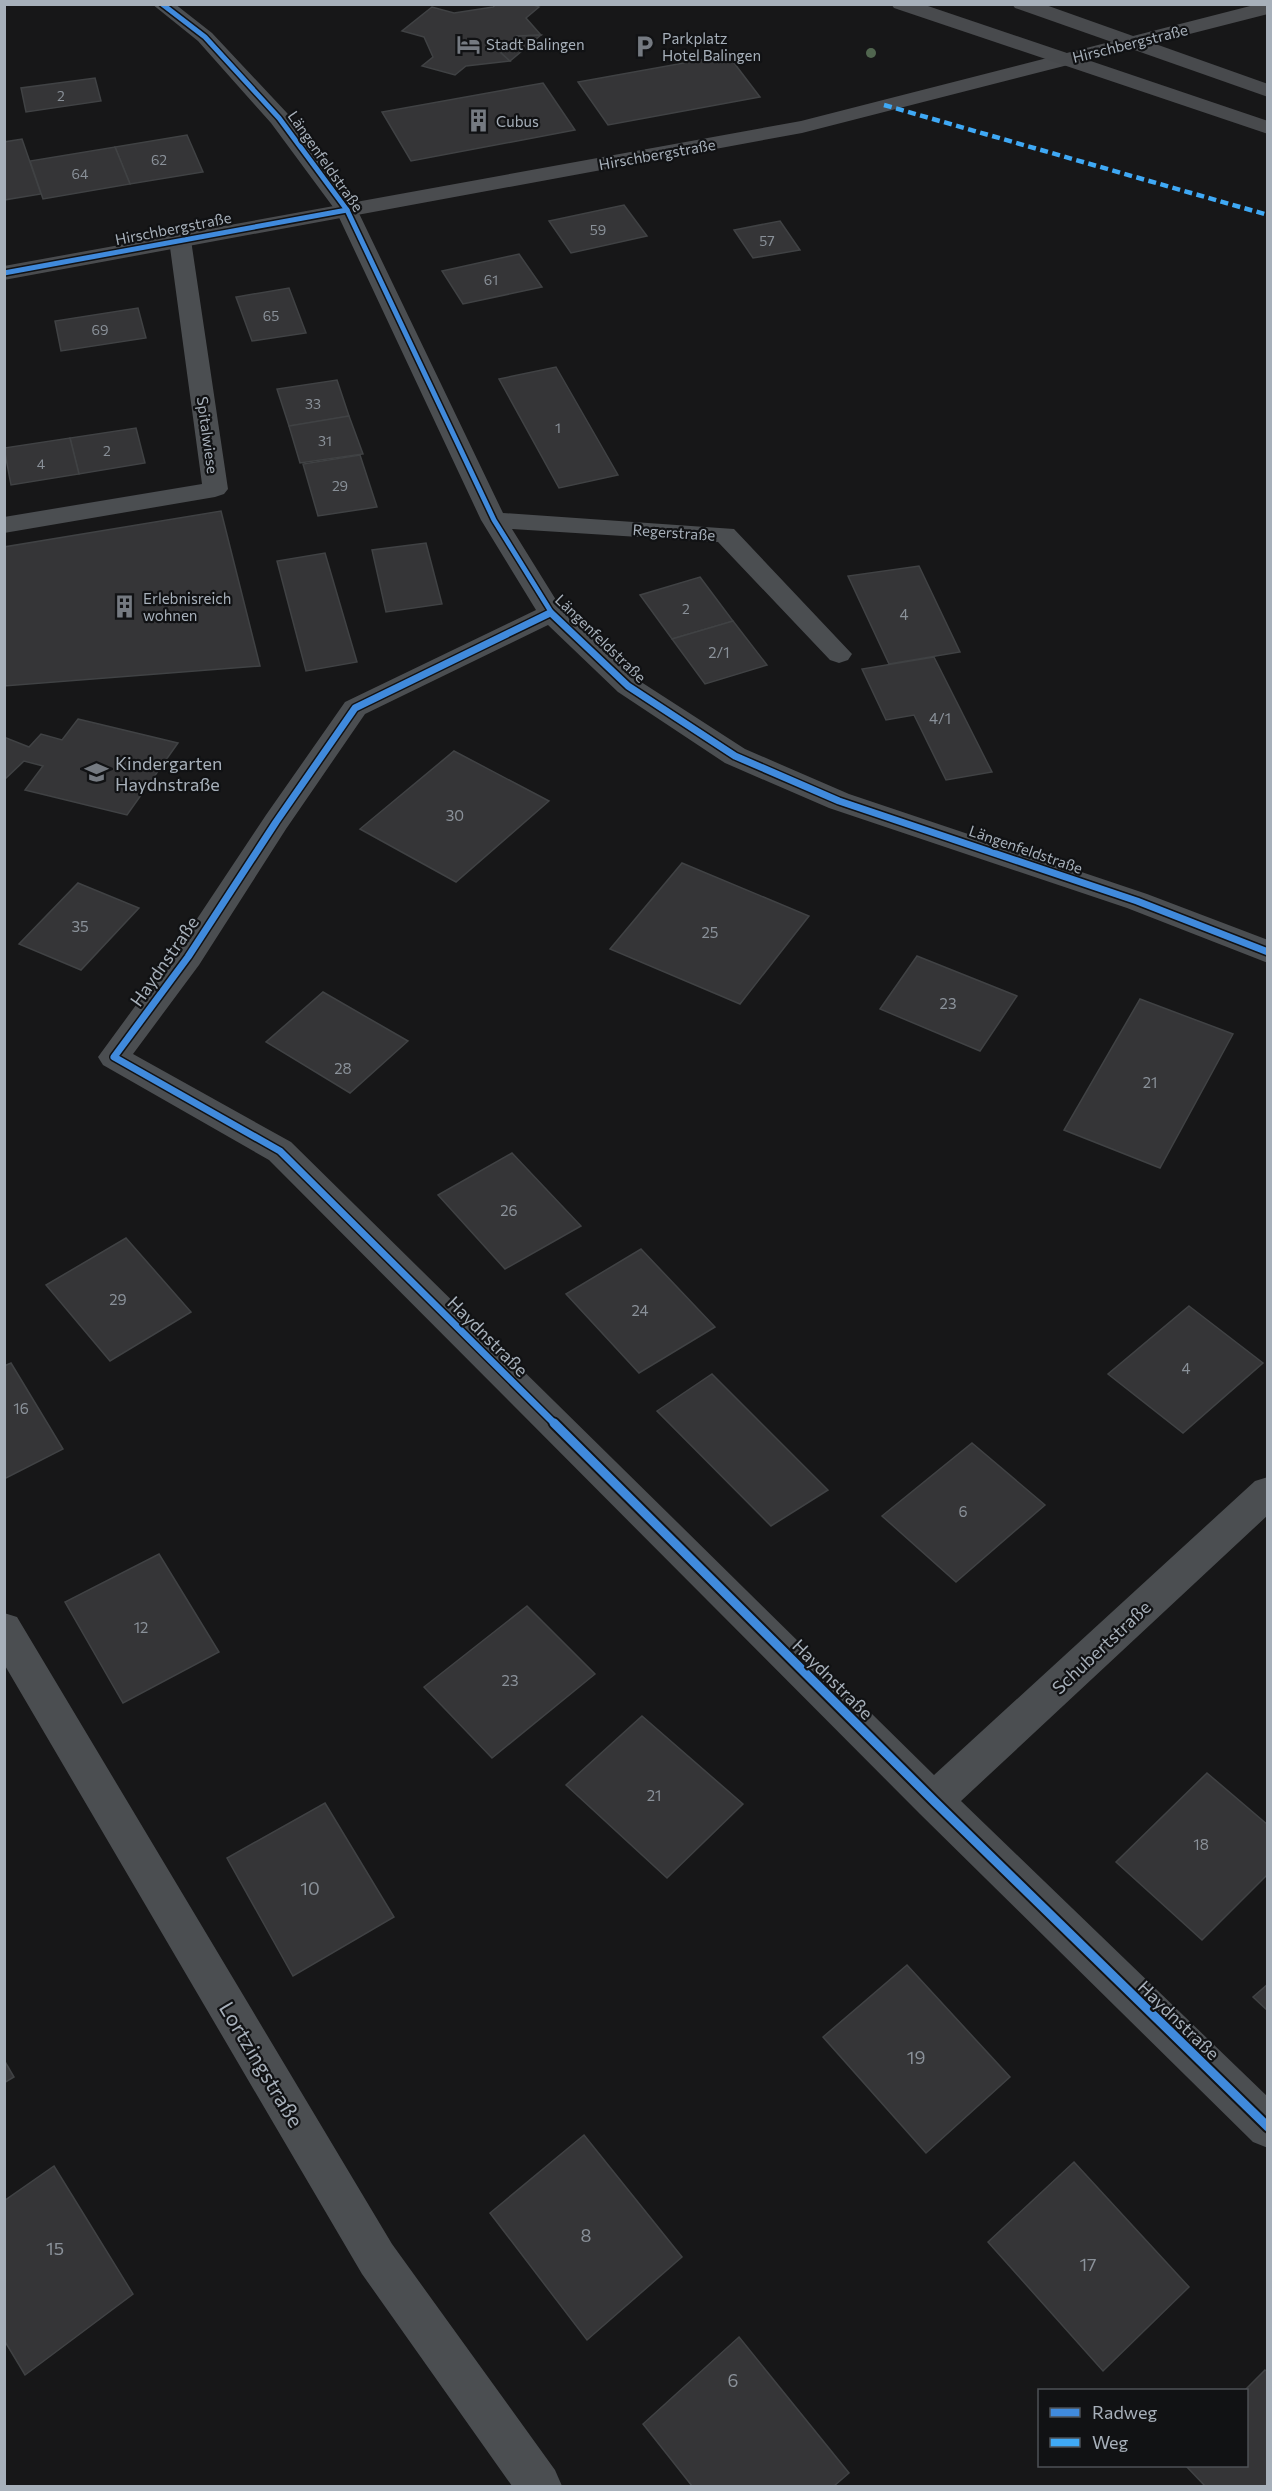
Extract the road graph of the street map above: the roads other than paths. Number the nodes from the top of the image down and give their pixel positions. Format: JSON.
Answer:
{"nodes":[{"id":1,"x":162,"y":4,"type":"edge"},
{"id":2,"x":901,"y":4,"type":"edge"},
{"id":3,"x":1022,"y":4,"type":"edge"},
{"id":4,"x":1259,"y":10,"type":"edge"},
{"id":5,"x":1268,"y":91,"type":"edge"},
{"id":6,"x":1268,"y":128,"type":"edge"},
{"id":7,"x":347,"y":210,"type":"junction"},
{"id":8,"x":180,"y":240,"type":"junction"},
{"id":9,"x":4,"y":273,"type":"edge"},
{"id":10,"x":494,"y":520,"type":"junction"},
{"id":11,"x":4,"y":525,"type":"edge"},
{"id":12,"x":550,"y":613,"type":"junction"},
{"id":13,"x":839,"y":654,"type":"dead end"},
{"id":14,"x":1268,"y":952,"type":"edge"},
{"id":15,"x":1268,"y":1492,"type":"edge"},
{"id":16,"x":4,"y":1629,"type":"edge"},
{"id":17,"x":934,"y":1801,"type":"junction"},
{"id":18,"x":1268,"y":2127,"type":"edge"},
{"id":19,"x":539,"y":2487,"type":"edge"}],
"edges":[{"from":1,"to":7,"type":"street","name":"Längenfeldstraße"},
{"from":2,"to":6,"type":"highway"},
{"from":3,"to":5,"type":"highway"},
{"from":4,"to":7,"type":"street","name":"Hirschbergstraße"},
{"from":7,"to":8,"type":"street","name":"Hirschbergstraße"},
{"from":7,"to":10,"type":"street","name":"Längenfeldstraße"},
{"from":8,"to":9,"type":"street","name":"Hirschbergstraße"},
{"from":8,"to":11,"type":"street","name":"Spitalwiese"},
{"from":10,"to":12,"type":"street","name":"Längenfeldstraße"},
{"from":10,"to":13,"type":"street","name":"Regerstraße"},
{"from":12,"to":14,"type":"street","name":"Längenfeldstraße"},
{"from":12,"to":17,"type":"street","name":"Haydnstraße"},
{"from":15,"to":17,"type":"street","name":"Schubertstraße"},
{"from":16,"to":19,"type":"street","name":"Lortzingstraße"},
{"from":17,"to":18,"type":"street","name":"Haydnstraße"}]}
